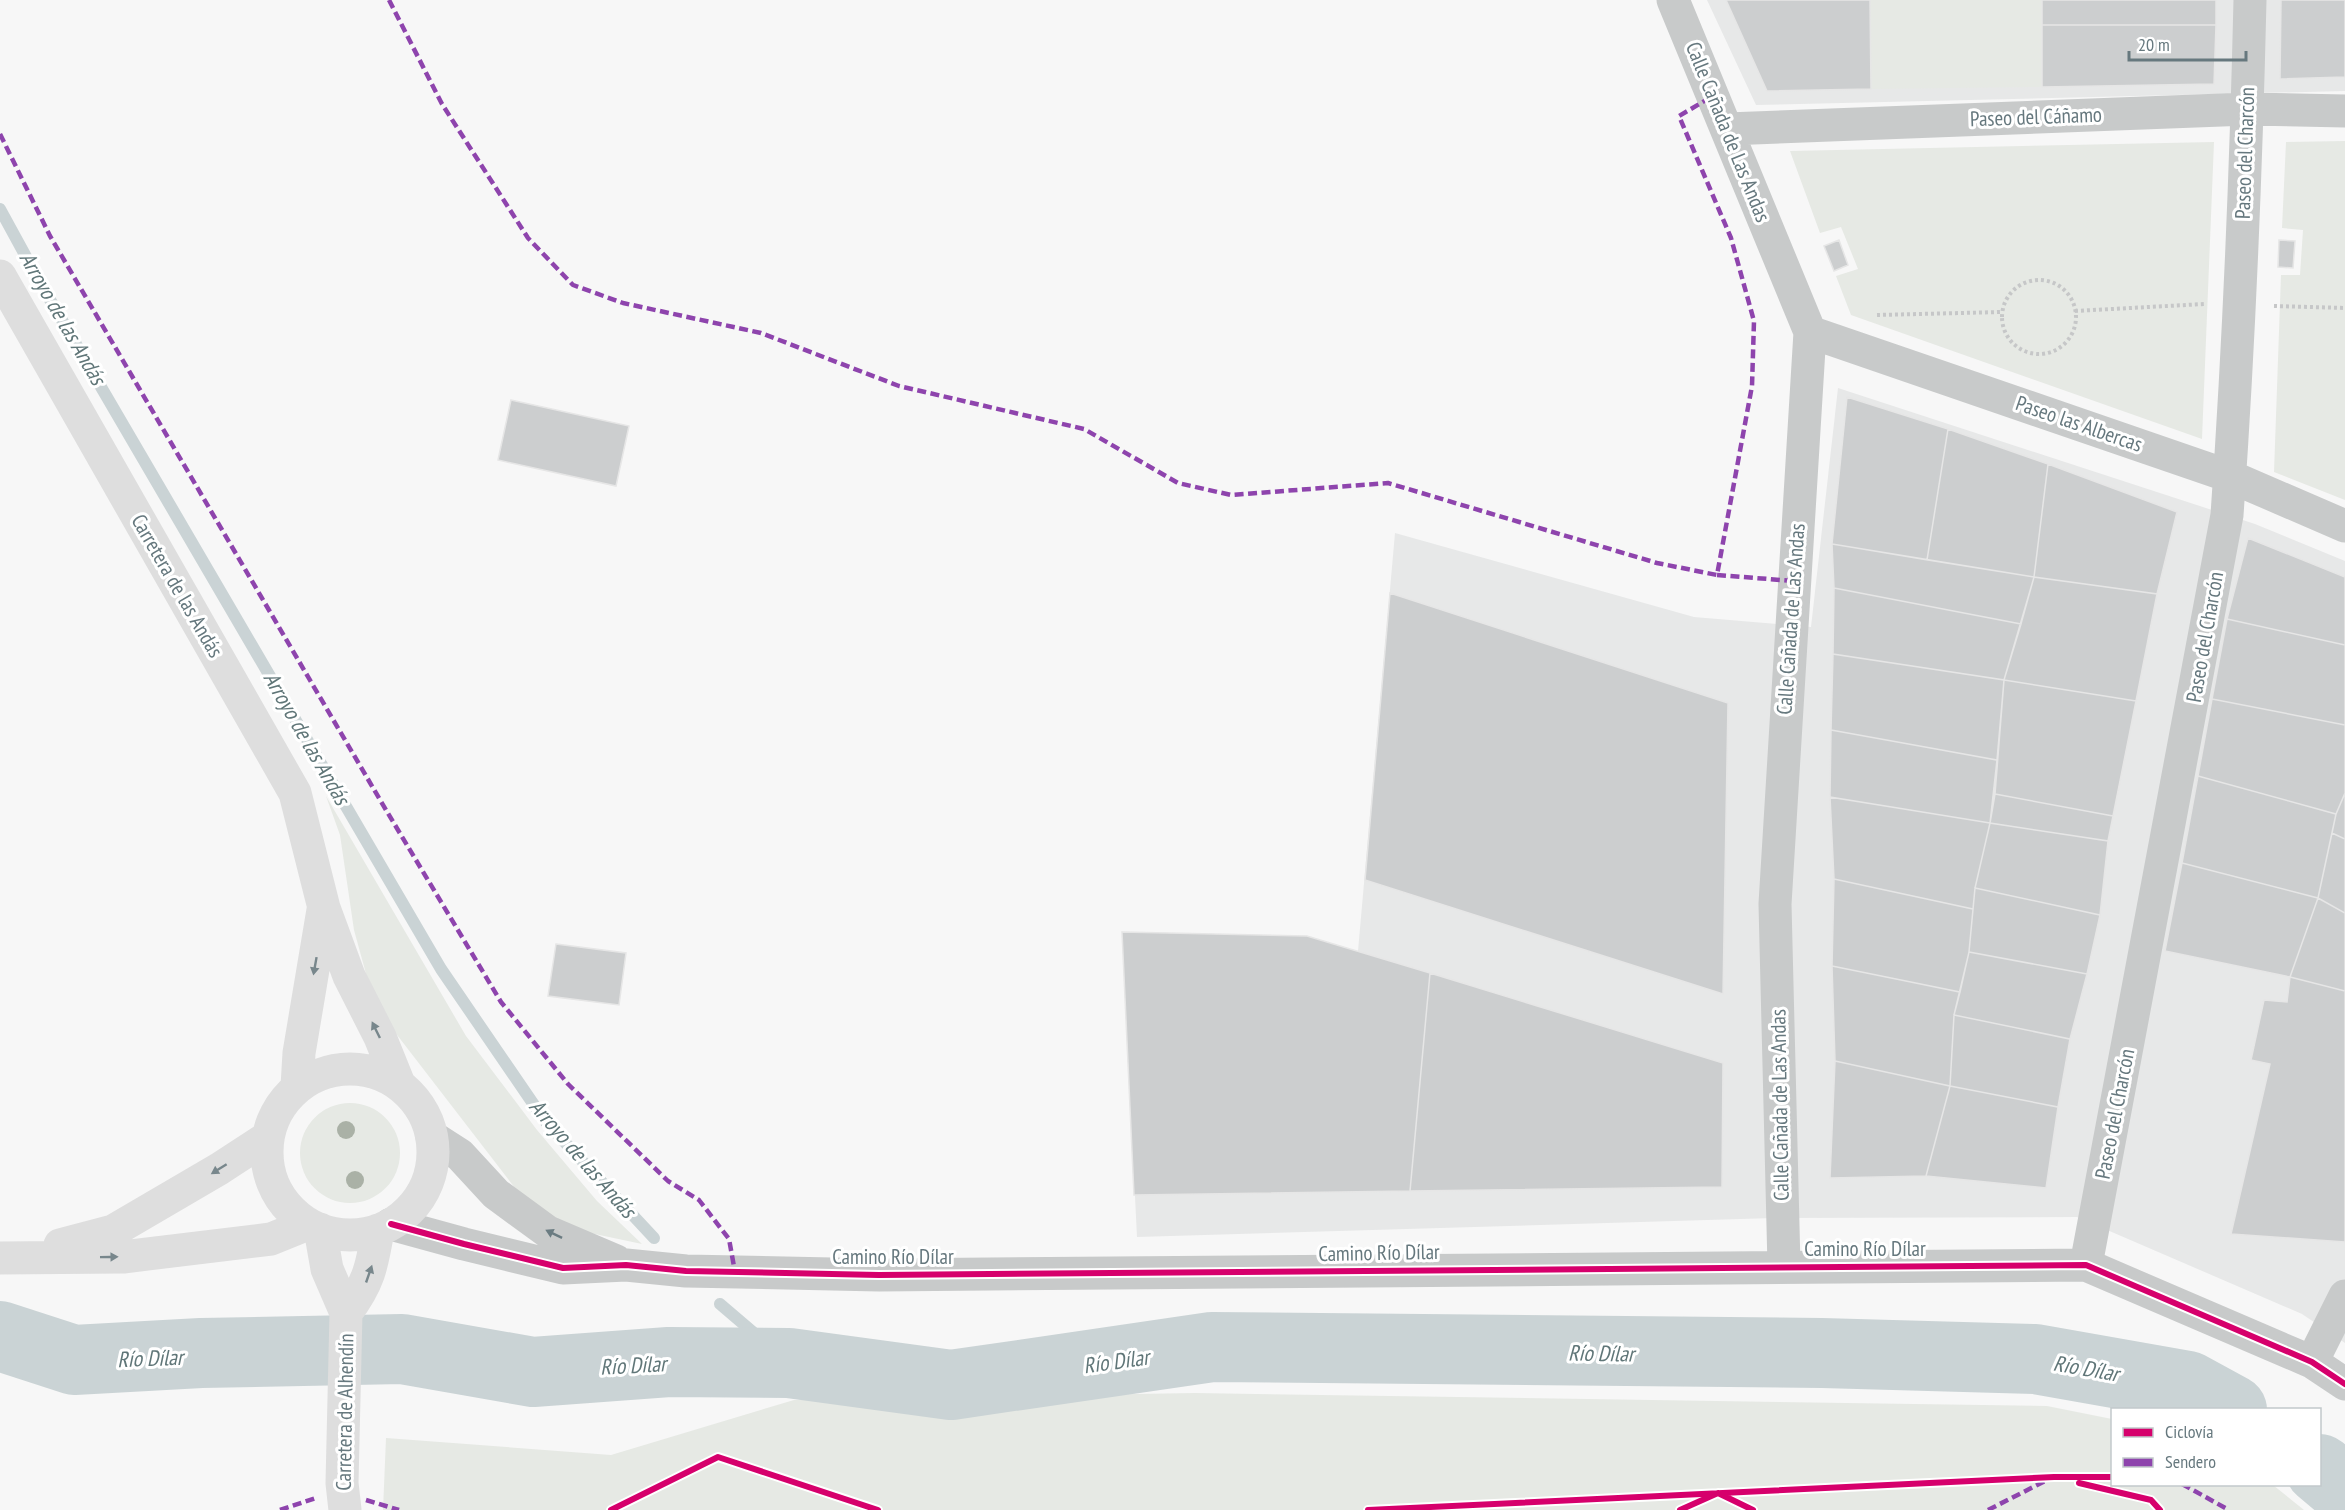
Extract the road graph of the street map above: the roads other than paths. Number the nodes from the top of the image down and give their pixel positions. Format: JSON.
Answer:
{"nodes":[{"id":1,"x":1673,"y":0,"type":"edge"},
{"id":2,"x":2250,"y":0,"type":"edge"},
{"id":3,"x":2248,"y":109,"type":"junction"},
{"id":4,"x":2345,"y":111,"type":"edge"},
{"id":5,"x":1727,"y":129,"type":"junction"},
{"id":6,"x":0,"y":276,"type":"edge"},
{"id":7,"x":1810,"y":332,"type":"junction"},
{"id":8,"x":2229,"y":476,"type":"junction"},
{"id":9,"x":2345,"y":526,"type":"edge"},
{"id":10,"x":324,"y":908,"type":"junction"},
{"id":11,"x":399,"y":1084,"type":"junction"},
{"id":12,"x":297,"y":1087,"type":"junction"},
{"id":13,"x":268,"y":1137,"type":"junction"},
{"id":14,"x":432,"y":1137,"type":"junction"},
{"id":15,"x":314,"y":1227,"type":"junction"},
{"id":16,"x":385,"y":1227,"type":"junction"},
{"id":17,"x":4,"y":1258,"type":"edge"},
{"id":18,"x":626,"y":1265,"type":"junction"},
{"id":19,"x":2086,"y":1265,"type":"junction"},
{"id":20,"x":1784,"y":1266,"type":"junction"},
{"id":21,"x":2345,"y":1296,"type":"edge"},
{"id":22,"x":346,"y":1313,"type":"junction"},
{"id":23,"x":2312,"y":1362,"type":"junction"},
{"id":24,"x":2345,"y":1384,"type":"edge"},
{"id":25,"x":344,"y":1496,"type":"edge"}],
"edges":[{"from":1,"to":5,"type":"street","name":"Calle Cañada de Las Andas"},
{"from":2,"to":3,"type":"street","name":"Paseo del Charcón"},
{"from":3,"to":4,"type":"street","name":"Paseo del Cáñamo"},
{"from":3,"to":5,"type":"street","name":"Paseo del Cáñamo"},
{"from":3,"to":8,"type":"street","name":"Paseo del Charcón"},
{"from":5,"to":7,"type":"street","name":"Calle Cañada de Las Andas"},
{"from":6,"to":10,"type":"street","name":"Carretera de las Andás"},
{"from":7,"to":8,"type":"street","name":"Paseo las Albercas"},
{"from":7,"to":20,"type":"street","name":"Calle Cañada de Las Andas"},
{"from":8,"to":9,"type":"street","name":"Paseo las Albercas"},
{"from":8,"to":19,"type":"street","name":"Paseo del Charcón"},
{"from":11,"to":10,"type":"street","name":"Carretera de las Andás","one_way":true},
{"from":10,"to":12,"type":"street","name":"Carretera de las Andás","one_way":true},
{"from":11,"to":12,"type":"street"},
{"from":11,"to":14,"type":"street"},
{"from":12,"to":13,"type":"street"},
{"from":13,"to":15,"type":"street"},
{"from":13,"to":17,"type":"street","one_way":true},
{"from":14,"to":16,"type":"street"},
{"from":18,"to":14,"type":"street","name":"Camino Río Dílar","one_way":true},
{"from":15,"to":16,"type":"street"},
{"from":17,"to":15,"type":"street","one_way":true},
{"from":15,"to":22,"type":"street","name":"Carretera de Alhendín"},
{"from":16,"to":18,"type":"street","name":"Camino Río Dílar"},
{"from":22,"to":16,"type":"street","name":"Carretera de Alhendín","one_way":true},
{"from":18,"to":20,"type":"street","name":"Camino Río Dílar"},
{"from":19,"to":20,"type":"street","name":"Camino Río Dílar"},
{"from":19,"to":23,"type":"street","name":"Camino Río Dílar"},
{"from":21,"to":23,"type":"street"},
{"from":22,"to":25,"type":"street","name":"Carretera de Alhendín"},
{"from":23,"to":24,"type":"street","name":"Camino Río Dílar"}]}
